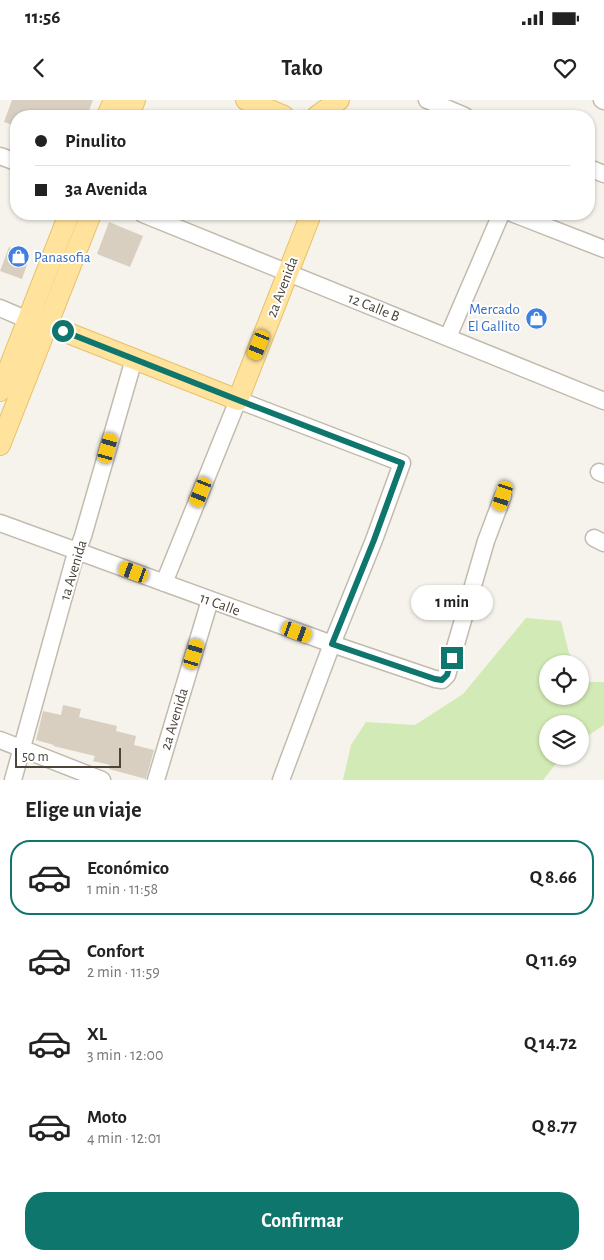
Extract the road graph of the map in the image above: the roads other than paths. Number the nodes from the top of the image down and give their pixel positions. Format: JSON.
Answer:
{"nodes":[{"id":1,"x":246,"y":100,"type":"edge"},
{"id":2,"x":339,"y":100,"type":"edge"},
{"id":3,"x":427,"y":100,"type":"edge"},
{"id":4,"x":270,"y":110,"type":"edge"},
{"id":5,"x":325,"y":110,"type":"edge"},
{"id":6,"x":451,"y":110,"type":"edge"},
{"id":7,"x":67,"y":220,"type":"edge"},
{"id":8,"x":88,"y":220,"type":"edge"},
{"id":9,"x":158,"y":220,"type":"edge"},
{"id":10,"x":309,"y":220,"type":"edge"},
{"id":11,"x":498,"y":220,"type":"edge"},
{"id":12,"x":529,"y":220,"type":"edge"},
{"id":13,"x":604,"y":249,"type":"edge"},
{"id":14,"x":288,"y":272,"type":"junction"},
{"id":15,"x":0,"y":308,"type":"edge"},
{"id":16,"x":38,"y":322,"type":"junction"},
{"id":17,"x":448,"y":338,"type":"junction"},
{"id":18,"x":134,"y":359,"type":"junction"},
{"id":19,"x":0,"y":391,"type":"edge"},
{"id":20,"x":238,"y":400,"type":"junction"},
{"id":21,"x":604,"y":401,"type":"edge"},
{"id":22,"x":0,"y":445,"type":"edge"},
{"id":23,"x":503,"y":496,"type":"dead end"},
{"id":24,"x":0,"y":523,"type":"edge"},
{"id":25,"x":78,"y":552,"type":"junction"},
{"id":26,"x":164,"y":583,"type":"junction"},
{"id":27,"x":210,"y":600,"type":"junction"},
{"id":28,"x":332,"y":644,"type":"junction"},
{"id":29,"x":0,"y":740,"type":"edge"},
{"id":30,"x":22,"y":749,"type":"junction"},
{"id":31,"x":13,"y":780,"type":"edge"},
{"id":32,"x":102,"y":780,"type":"edge"},
{"id":33,"x":156,"y":780,"type":"edge"},
{"id":34,"x":281,"y":780,"type":"edge"}],
"edges":[{"from":1,"to":4,"type":"main road"},
{"from":2,"to":5,"type":"main road"},
{"from":3,"to":6,"type":"street"},
{"from":7,"to":16,"type":"main road"},
{"from":8,"to":16,"type":"main road"},
{"from":9,"to":14,"type":"street","name":"12 Calle B"},
{"from":10,"to":14,"type":"main road","name":"2a Avenida"},
{"from":11,"to":17,"type":"street"},
{"from":12,"to":13,"type":"street"},
{"from":14,"to":17,"type":"street","name":"12 Calle B"},
{"from":14,"to":20,"type":"main road","name":"2a Avenida"},
{"from":15,"to":16,"type":"street"},
{"from":16,"to":18,"type":"main road"},
{"from":16,"to":19,"type":"main road"},
{"from":16,"to":22,"type":"main road"},
{"from":17,"to":21,"type":"street","name":"12 Calle B"},
{"from":18,"to":20,"type":"main road"},
{"from":18,"to":25,"type":"street","name":"1a Avenida"},
{"from":20,"to":26,"type":"street","name":"2a Avenida"},
{"from":20,"to":28,"type":"street"},
{"from":23,"to":28,"type":"street","name":"11 Calle"},
{"from":24,"to":25,"type":"street","name":"11 Calle"},
{"from":25,"to":26,"type":"street","name":"11 Calle"},
{"from":25,"to":30,"type":"street","name":"1a Avenida"},
{"from":26,"to":27,"type":"street","name":"11 Calle"},
{"from":27,"to":28,"type":"street","name":"11 Calle"},
{"from":27,"to":33,"type":"street","name":"2a Avenida"},
{"from":28,"to":34,"type":"street"},
{"from":29,"to":30,"type":"street"},
{"from":30,"to":31,"type":"street","name":"1a Avenida"},
{"from":30,"to":32,"type":"street"}]}
